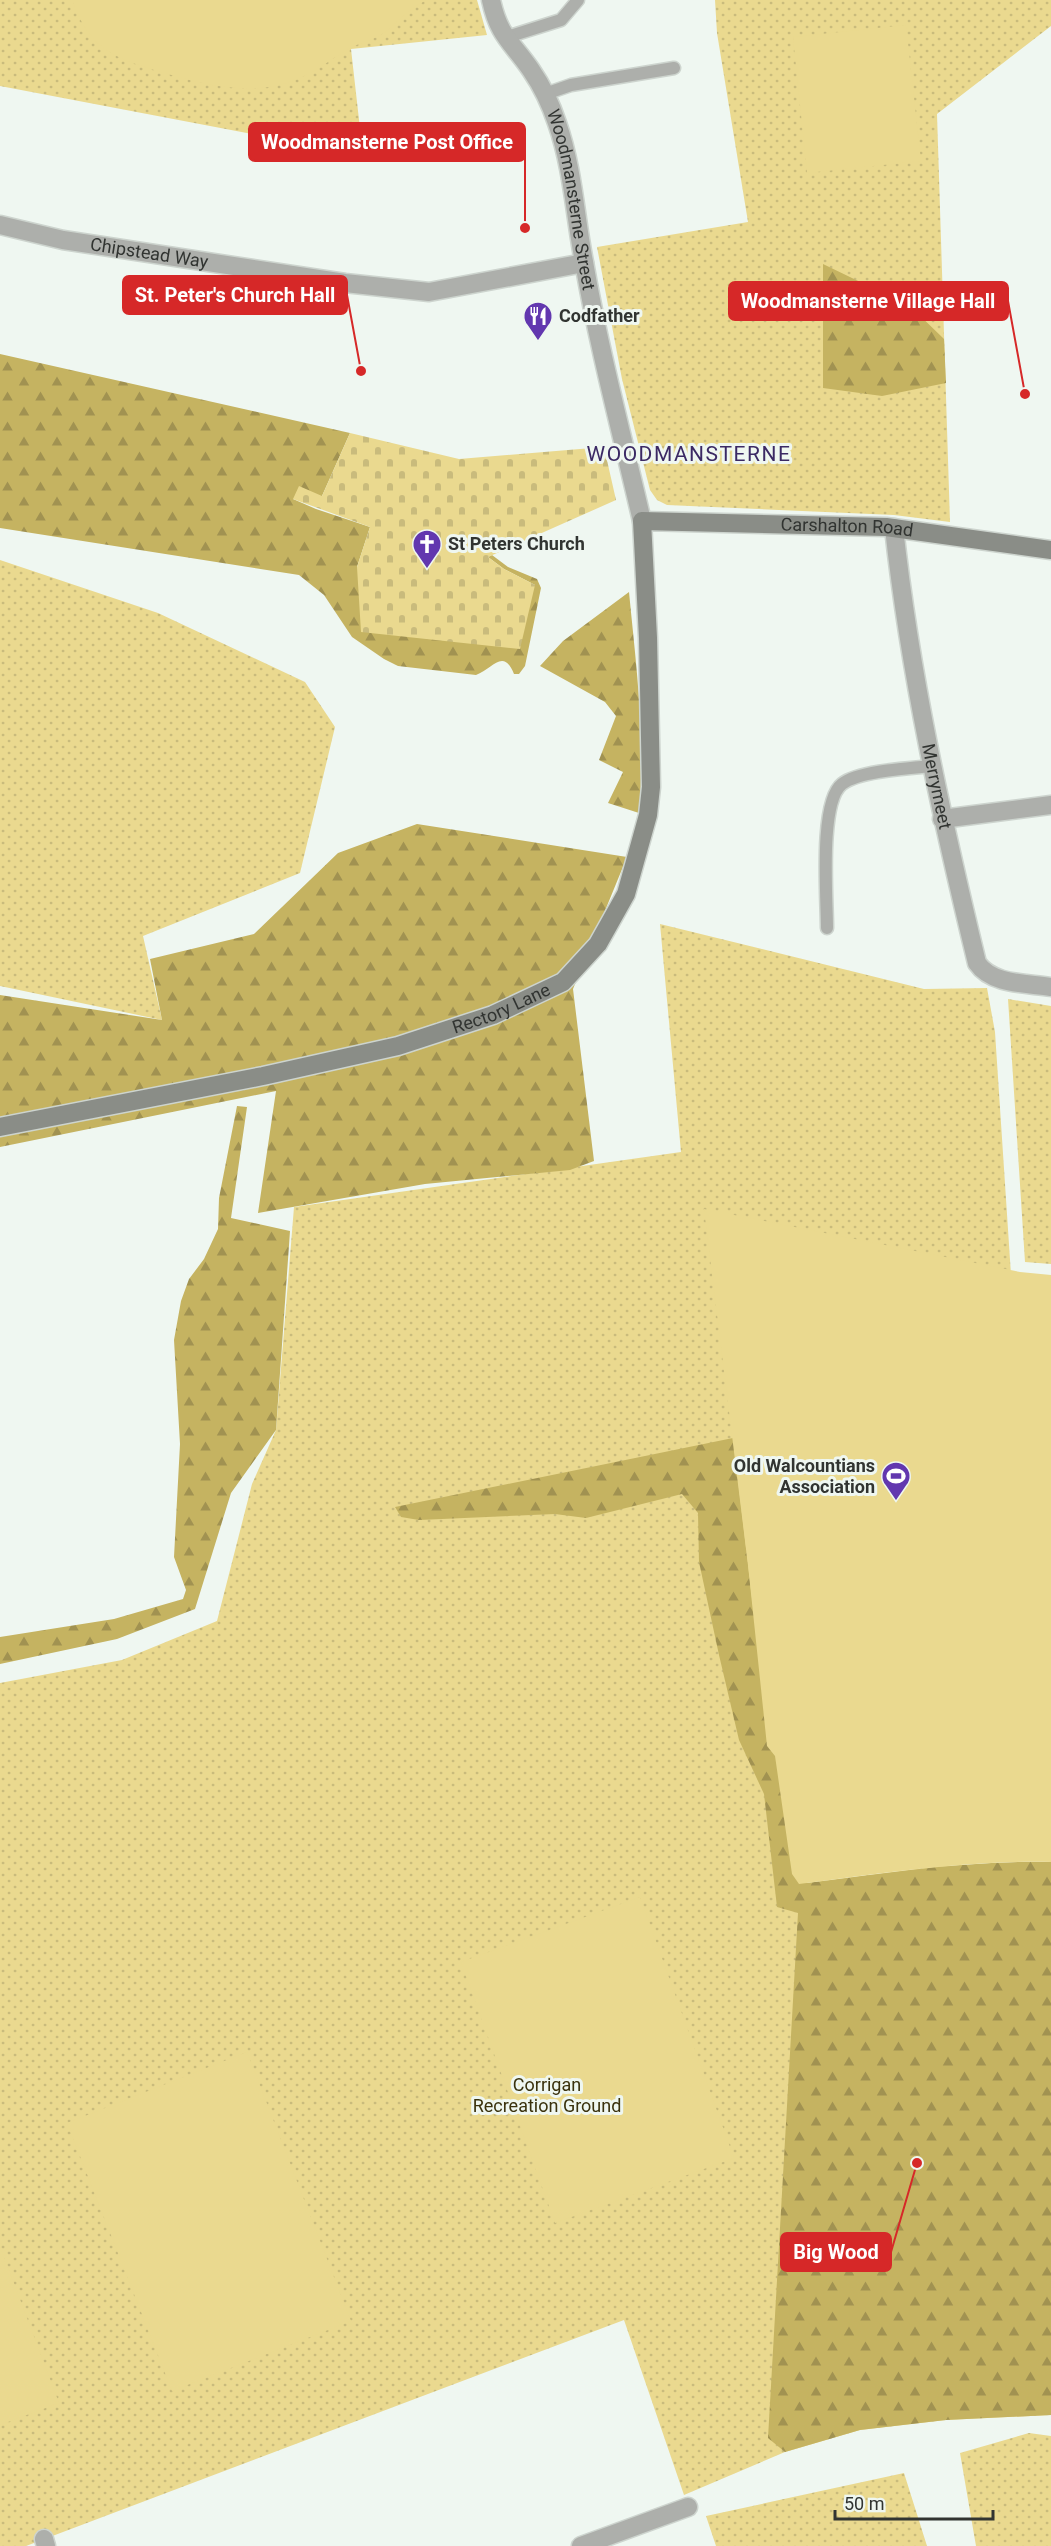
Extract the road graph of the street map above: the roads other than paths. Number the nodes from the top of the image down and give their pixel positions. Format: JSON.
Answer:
{"nodes":[{"id":1,"x":491,"y":0,"type":"edge"},
{"id":2,"x":578,"y":0,"type":"edge"},
{"id":3,"x":504,"y":38,"type":"junction"},
{"id":4,"x":674,"y":68,"type":"dead end"},
{"id":5,"x":545,"y":94,"type":"junction"},
{"id":6,"x":0,"y":225,"type":"edge"},
{"id":7,"x":584,"y":263,"type":"junction"},
{"id":8,"x":642,"y":521,"type":"junction"},
{"id":9,"x":894,"y":528,"type":"junction"},
{"id":10,"x":1051,"y":550,"type":"edge"},
{"id":11,"x":932,"y":766,"type":"junction"},
{"id":12,"x":1051,"y":806,"type":"edge"},
{"id":13,"x":942,"y":819,"type":"junction"},
{"id":14,"x":827,"y":928,"type":"dead end"},
{"id":15,"x":1051,"y":987,"type":"edge"},
{"id":16,"x":0,"y":1127,"type":"edge"},
{"id":17,"x":688,"y":2507,"type":"dead end"},
{"id":18,"x":581,"y":2546,"type":"edge"}],
"edges":[{"from":1,"to":3,"type":"street","name":"Woodmansterne Street"},
{"from":2,"to":3,"type":"lane"},
{"from":3,"to":5,"type":"street","name":"Woodmansterne Street"},
{"from":4,"to":5,"type":"lane"},
{"from":5,"to":7,"type":"street","name":"Woodmansterne Street"},
{"from":6,"to":7,"type":"street","name":"Chipstead Way"},
{"from":7,"to":8,"type":"street","name":"Woodmansterne Street"},
{"from":8,"to":9,"type":"main road","name":"Carshalton Road"},
{"from":8,"to":16,"type":"main road","name":"Rectory Lane"},
{"from":9,"to":10,"type":"main road","name":"Carshalton Road"},
{"from":9,"to":11,"type":"street","name":"Merrymeet"},
{"from":11,"to":13,"type":"street","name":"Merrymeet"},
{"from":11,"to":14,"type":"lane"},
{"from":12,"to":13,"type":"street"},
{"from":13,"to":15,"type":"street","name":"Merrymeet"},
{"from":17,"to":18,"type":"street"}]}
